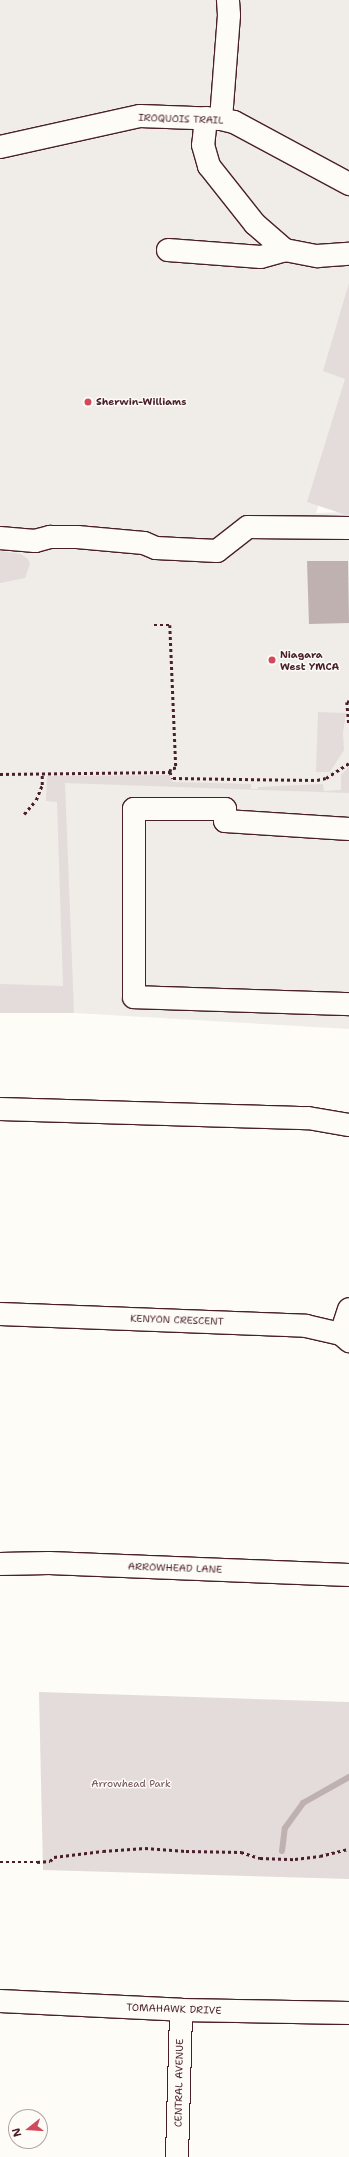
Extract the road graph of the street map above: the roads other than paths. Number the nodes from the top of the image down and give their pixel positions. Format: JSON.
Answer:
{"nodes":[{"id":1,"x":228,"y":0,"type":"edge"},
{"id":2,"x":214,"y":119,"type":"junction"},
{"id":3,"x":0,"y":147,"type":"edge"},
{"id":4,"x":349,"y":184,"type":"edge"},
{"id":5,"x":168,"y":250,"type":"dead end"},
{"id":6,"x":285,"y":250,"type":"junction"},
{"id":7,"x":349,"y":254,"type":"edge"},
{"id":8,"x":349,"y":528,"type":"edge"},
{"id":9,"x":0,"y":538,"type":"edge"},
{"id":10,"x":349,"y":829,"type":"edge"},
{"id":11,"x":349,"y":1004,"type":"edge"},
{"id":12,"x":0,"y":1109,"type":"edge"},
{"id":13,"x":349,"y":1125,"type":"edge"},
{"id":14,"x":349,"y":1309,"type":"edge"},
{"id":15,"x":0,"y":1314,"type":"edge"},
{"id":16,"x":345,"y":1337,"type":"edge"},
{"id":17,"x":0,"y":1564,"type":"edge"},
{"id":18,"x":349,"y":1575,"type":"edge"},
{"id":19,"x":0,"y":2001,"type":"edge"},
{"id":20,"x":181,"y":2010,"type":"junction"},
{"id":21,"x":349,"y":2014,"type":"edge"},
{"id":22,"x":177,"y":2157,"type":"edge"}],
"edges":[{"from":1,"to":2,"type":"street"},
{"from":2,"to":3,"type":"street","name":"IROQUOIS TRAIL"},
{"from":2,"to":4,"type":"street","name":"IROQUOIS TRAIL"},
{"from":2,"to":6,"type":"street"},
{"from":5,"to":6,"type":"street"},
{"from":6,"to":7,"type":"street"},
{"from":8,"to":9,"type":"street"},
{"from":10,"to":11,"type":"street"},
{"from":12,"to":13,"type":"street"},
{"from":14,"to":16,"type":"street"},
{"from":15,"to":16,"type":"street","name":"KENYON CRESCENT"},
{"from":17,"to":18,"type":"street","name":"ARROWHEAD LANE"},
{"from":19,"to":20,"type":"street","name":"TOMAHAWK DRIVE"},
{"from":20,"to":21,"type":"street","name":"TOMAHAWK DRIVE"},
{"from":20,"to":22,"type":"street","name":"CENTRAL AVENUE"}]}
